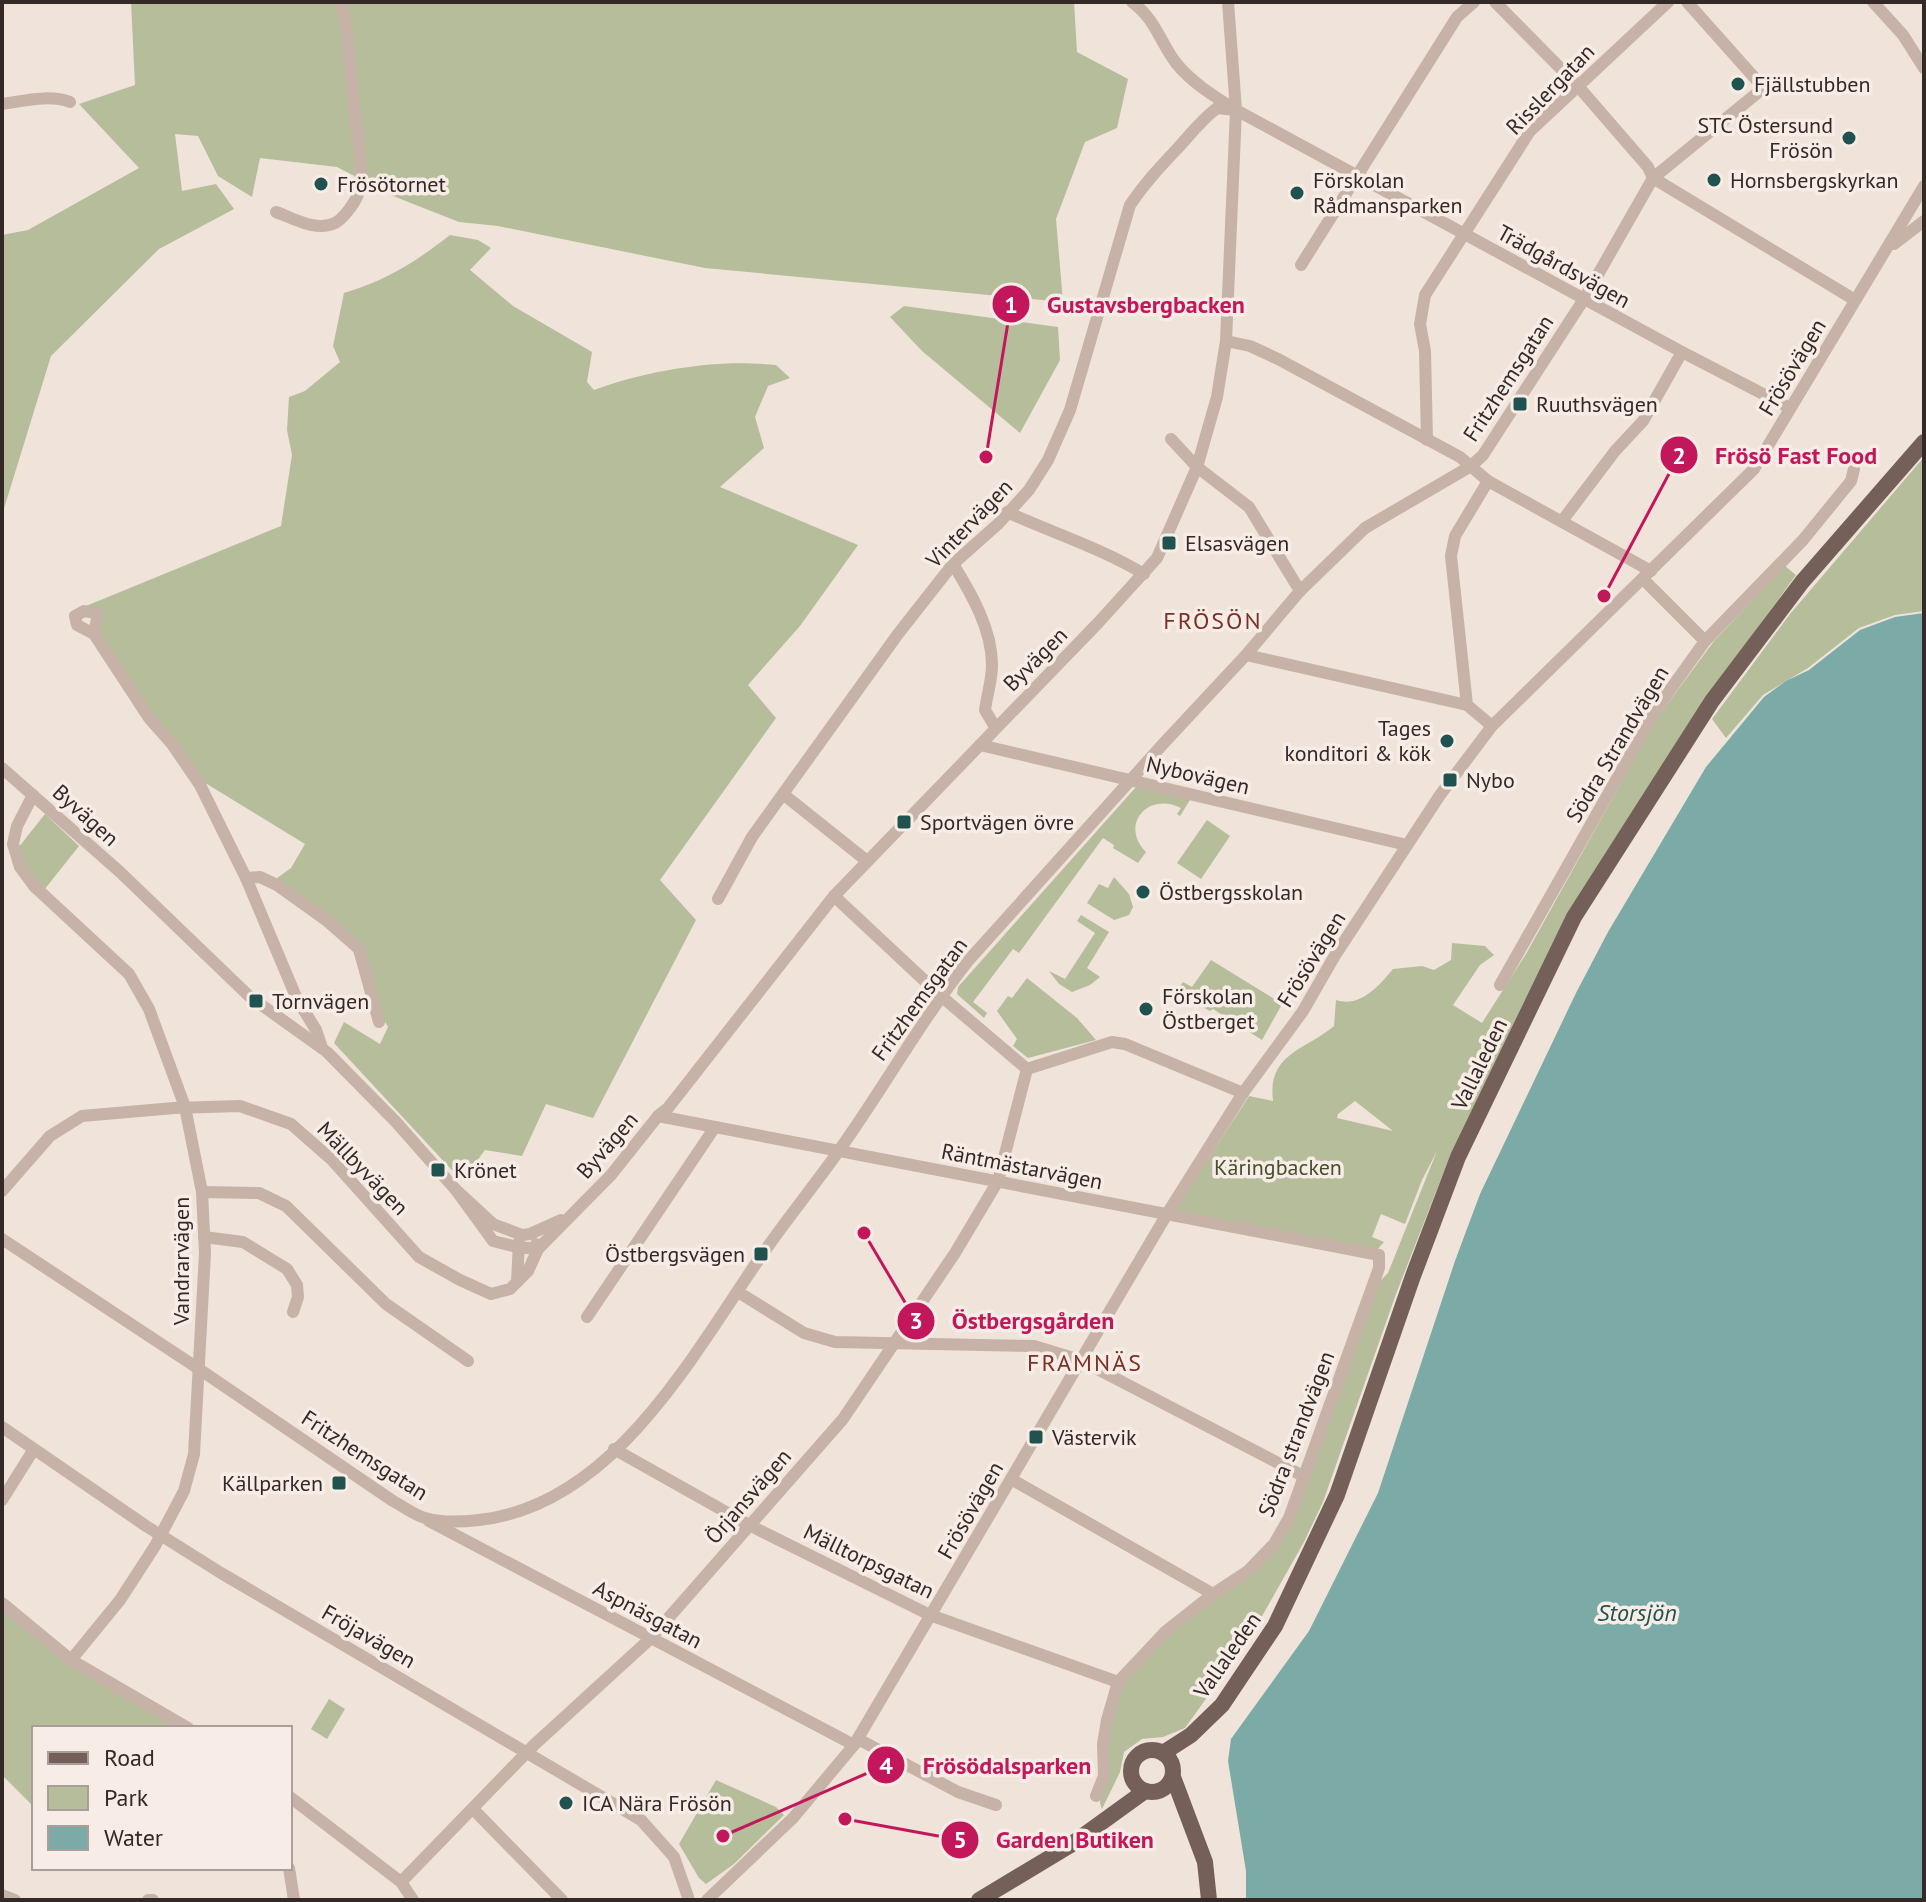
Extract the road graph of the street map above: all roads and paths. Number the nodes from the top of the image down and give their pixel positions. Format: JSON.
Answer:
{"nodes":[{"id":1,"x":341,"y":2,"type":"edge"},
{"id":2,"x":1132,"y":2,"type":"edge"},
{"id":3,"x":1228,"y":2,"type":"edge"},
{"id":4,"x":1474,"y":2,"type":"edge"},
{"id":5,"x":1495,"y":2,"type":"edge"},
{"id":6,"x":1668,"y":2,"type":"edge"},
{"id":7,"x":1687,"y":2,"type":"edge"},
{"id":8,"x":1873,"y":2,"type":"edge"},
{"id":9,"x":1924,"y":68,"type":"edge"},
{"id":10,"x":1577,"y":85,"type":"junction"},
{"id":11,"x":70,"y":102,"type":"dead end"},
{"id":12,"x":2,"y":104,"type":"edge"},
{"id":13,"x":1236,"y":110,"type":"junction"},
{"id":14,"x":1357,"y":176,"type":"junction"},
{"id":15,"x":1653,"y":178,"type":"junction"},
{"id":16,"x":1923,"y":195,"type":"edge"},
{"id":17,"x":276,"y":212,"type":"dead end"},
{"id":18,"x":1924,"y":221,"type":"edge"},
{"id":19,"x":1463,"y":234,"type":"junction"},
{"id":20,"x":1885,"y":251,"type":"junction"},
{"id":21,"x":1301,"y":265,"type":"dead end"},
{"id":22,"x":1584,"y":299,"type":"junction"},
{"id":23,"x":1855,"y":300,"type":"junction"},
{"id":24,"x":1226,"y":341,"type":"junction"},
{"id":25,"x":1682,"y":352,"type":"junction"},
{"id":26,"x":1790,"y":408,"type":"junction"},
{"id":27,"x":1171,"y":439,"type":"dead end"},
{"id":28,"x":1427,"y":440,"type":"junction"},
{"id":29,"x":1924,"y":442,"type":"edge"},
{"id":30,"x":1924,"y":450,"type":"edge"},
{"id":31,"x":1905,"y":465,"type":"junction"},
{"id":32,"x":1471,"y":466,"type":"junction"},
{"id":33,"x":1197,"y":467,"type":"junction"},
{"id":34,"x":1854,"y":469,"type":"dead end"},
{"id":35,"x":1488,"y":481,"type":"junction"},
{"id":36,"x":1007,"y":512,"type":"junction"},
{"id":37,"x":1562,"y":521,"type":"junction"},
{"id":38,"x":953,"y":564,"type":"junction"},
{"id":39,"x":1144,"y":574,"type":"junction"},
{"id":40,"x":1647,"y":575,"type":"junction"},
{"id":41,"x":1300,"y":591,"type":"junction"},
{"id":42,"x":94,"y":634,"type":"dead end"},
{"id":43,"x":1705,"y":641,"type":"junction"},
{"id":44,"x":1246,"y":655,"type":"junction"},
{"id":45,"x":1467,"y":705,"type":"junction"},
{"id":46,"x":1492,"y":726,"type":"junction"},
{"id":47,"x":995,"y":727,"type":"junction"},
{"id":48,"x":980,"y":745,"type":"junction"},
{"id":49,"x":2,"y":768,"type":"edge"},
{"id":50,"x":1130,"y":780,"type":"junction"},
{"id":51,"x":783,"y":794,"type":"junction"},
{"id":52,"x":33,"y":795,"type":"junction"},
{"id":53,"x":1407,"y":845,"type":"junction"},
{"id":54,"x":867,"y":861,"type":"junction"},
{"id":55,"x":246,"y":878,"type":"junction"},
{"id":56,"x":834,"y":896,"type":"junction"},
{"id":57,"x":718,"y":899,"type":"dead end"},
{"id":58,"x":1500,"y":985,"type":"dead end"},
{"id":59,"x":941,"y":996,"type":"junction"},
{"id":60,"x":379,"y":1022,"type":"dead end"},
{"id":61,"x":322,"y":1048,"type":"junction"},
{"id":62,"x":1027,"y":1069,"type":"junction"},
{"id":63,"x":1243,"y":1093,"type":"junction"},
{"id":64,"x":185,"y":1107,"type":"junction"},
{"id":65,"x":658,"y":1116,"type":"junction"},
{"id":66,"x":715,"y":1127,"type":"junction"},
{"id":67,"x":839,"y":1151,"type":"junction"},
{"id":68,"x":998,"y":1181,"type":"junction"},
{"id":69,"x":2,"y":1191,"type":"edge"},
{"id":70,"x":202,"y":1192,"type":"junction"},
{"id":71,"x":1167,"y":1214,"type":"junction"},
{"id":72,"x":569,"y":1216,"type":"junction"},
{"id":73,"x":204,"y":1237,"type":"junction"},
{"id":74,"x":2,"y":1239,"type":"edge"},
{"id":75,"x":523,"y":1239,"type":"junction"},
{"id":76,"x":538,"y":1249,"type":"junction"},
{"id":77,"x":1379,"y":1255,"type":"joint"},
{"id":78,"x":517,"y":1282,"type":"junction"},
{"id":79,"x":738,"y":1292,"type":"junction"},
{"id":80,"x":293,"y":1312,"type":"dead end"},
{"id":81,"x":587,"y":1317,"type":"dead end"},
{"id":82,"x":893,"y":1345,"type":"junction"},
{"id":83,"x":1080,"y":1360,"type":"junction"},
{"id":84,"x":468,"y":1361,"type":"dead end"},
{"id":85,"x":199,"y":1369,"type":"junction"},
{"id":86,"x":2,"y":1427,"type":"edge"},
{"id":87,"x":34,"y":1449,"type":"junction"},
{"id":88,"x":614,"y":1449,"type":"junction"},
{"id":89,"x":1305,"y":1477,"type":"junction"},
{"id":90,"x":1011,"y":1479,"type":"junction"},
{"id":91,"x":2,"y":1500,"type":"edge"},
{"id":92,"x":424,"y":1518,"type":"junction"},
{"id":93,"x":749,"y":1525,"type":"junction"},
{"id":94,"x":161,"y":1535,"type":"junction"},
{"id":95,"x":1213,"y":1594,"type":"junction"},
{"id":96,"x":2,"y":1603,"type":"edge"},
{"id":97,"x":930,"y":1615,"type":"junction"},
{"id":98,"x":650,"y":1639,"type":"junction"},
{"id":99,"x":71,"y":1660,"type":"junction"},
{"id":100,"x":1118,"y":1682,"type":"junction"},
{"id":101,"x":185,"y":1726,"type":"edge"},
{"id":102,"x":856,"y":1742,"type":"junction"},
{"id":103,"x":527,"y":1753,"type":"junction"},
{"id":104,"x":1169,"y":1765,"type":"junction"},
{"id":105,"x":1132,"y":1775,"type":"junction"},
{"id":106,"x":1150,"y":1791,"type":"junction"},
{"id":107,"x":1096,"y":1796,"type":"dead end"},
{"id":108,"x":292,"y":1799,"type":"edge"},
{"id":109,"x":996,"y":1805,"type":"dead end"},
{"id":110,"x":473,"y":1809,"type":"junction"},
{"id":111,"x":1187,"y":1813,"type":"junction"},
{"id":112,"x":1110,"y":1815,"type":"junction"},
{"id":113,"x":289,"y":1870,"type":"edge"},
{"id":114,"x":401,"y":1882,"type":"junction"},
{"id":115,"x":2,"y":1895,"type":"edge"},
{"id":116,"x":15,"y":1900,"type":"edge"},
{"id":117,"x":294,"y":1900,"type":"edge"},
{"id":118,"x":413,"y":1900,"type":"edge"},
{"id":119,"x":562,"y":1900,"type":"edge"},
{"id":120,"x":689,"y":1900,"type":"edge"},
{"id":121,"x":707,"y":1900,"type":"edge"},
{"id":122,"x":979,"y":1900,"type":"edge"},
{"id":123,"x":1209,"y":1900,"type":"edge"}],
"edges":[{"from":1,"to":17,"type":"street"},
{"from":2,"to":13,"type":"street","name":"Trädgårdsvägen"},
{"from":3,"to":13,"type":"street","name":"Byvägen"},
{"from":4,"to":14,"type":"street"},
{"from":5,"to":10,"type":"street"},
{"from":6,"to":10,"type":"street","name":"Risslergatan"},
{"from":7,"to":15,"type":"street","name":"Fritzhemsgatan"},
{"from":8,"to":9,"type":"street"},
{"from":10,"to":15,"type":"street"},
{"from":10,"to":19,"type":"street","name":"Risslergatan"},
{"from":11,"to":12,"type":"street"},
{"from":13,"to":14,"type":"street","name":"Trädgårdsvägen"},
{"from":13,"to":24,"type":"street","name":"Byvägen"},
{"from":13,"to":36,"type":"street","name":"Vintervägen"},
{"from":14,"to":19,"type":"street","name":"Trädgårdsvägen"},
{"from":14,"to":21,"type":"street"},
{"from":15,"to":22,"type":"street","name":"Fritzhemsgatan"},
{"from":15,"to":23,"type":"street"},
{"from":16,"to":20,"type":"street","name":"Frösövägen"},
{"from":18,"to":20,"type":"street"},
{"from":19,"to":22,"type":"street","name":"Trädgårdsvägen"},
{"from":19,"to":28,"type":"street","name":"Risslergatan"},
{"from":20,"to":23,"type":"street","name":"Frösövägen"},
{"from":22,"to":25,"type":"street","name":"Trädgårdsvägen"},
{"from":22,"to":32,"type":"street","name":"Fritzhemsgatan"},
{"from":23,"to":26,"type":"street","name":"Frösövägen"},
{"from":24,"to":28,"type":"street"},
{"from":24,"to":33,"type":"street","name":"Byvägen"},
{"from":25,"to":26,"type":"street","name":"Trädgårdsvägen"},
{"from":25,"to":37,"type":"street"},
{"from":26,"to":40,"type":"street","name":"Frösövägen"},
{"from":27,"to":33,"type":"street"},
{"from":28,"to":32,"type":"street"},
{"from":29,"to":31,"type":"main road","name":"Vallaleden"},
{"from":30,"to":31,"type":"main road","name":"Vallaleden"},
{"from":31,"to":104,"type":"main road","name":"Vallaleden"},
{"from":32,"to":35,"type":"street"},
{"from":32,"to":41,"type":"street","name":"Fritzhemsgatan"},
{"from":33,"to":39,"type":"street","name":"Byvägen"},
{"from":33,"to":41,"type":"street"},
{"from":34,"to":43,"type":"street","name":"Södra Strandvägen"},
{"from":35,"to":37,"type":"street"},
{"from":35,"to":45,"type":"street"},
{"from":36,"to":38,"type":"street","name":"Vintervägen"},
{"from":36,"to":39,"type":"street"},
{"from":37,"to":40,"type":"street"},
{"from":38,"to":47,"type":"street"},
{"from":38,"to":51,"type":"street","name":"Vintervägen"},
{"from":39,"to":47,"type":"street","name":"Byvägen"},
{"from":40,"to":43,"type":"street"},
{"from":40,"to":46,"type":"street","name":"Frösövägen"},
{"from":41,"to":44,"type":"street","name":"Fritzhemsgatan"},
{"from":42,"to":55,"type":"street"},
{"from":43,"to":58,"type":"street","name":"Södra Strandvägen"},
{"from":44,"to":45,"type":"street"},
{"from":44,"to":50,"type":"street","name":"Fritzhemsgatan"},
{"from":45,"to":46,"type":"street"},
{"from":46,"to":53,"type":"street","name":"Frösövägen"},
{"from":47,"to":48,"type":"street","name":"Byvägen"},
{"from":48,"to":50,"type":"street","name":"Nybovägen"},
{"from":48,"to":54,"type":"street","name":"Byvägen"},
{"from":49,"to":52,"type":"street","name":"Byvägen"},
{"from":50,"to":53,"type":"street","name":"Nybovägen"},
{"from":50,"to":59,"type":"street","name":"Fritzhemsgatan"},
{"from":51,"to":54,"type":"street"},
{"from":51,"to":57,"type":"street","name":"Vintervägen"},
{"from":52,"to":61,"type":"street","name":"Byvägen"},
{"from":52,"to":64,"type":"street","name":"Vandrarvägen"},
{"from":53,"to":63,"type":"street","name":"Frösövägen"},
{"from":54,"to":56,"type":"street","name":"Byvägen"},
{"from":55,"to":60,"type":"street"},
{"from":55,"to":61,"type":"street"},
{"from":56,"to":59,"type":"street"},
{"from":56,"to":65,"type":"street","name":"Byvägen"},
{"from":59,"to":62,"type":"street"},
{"from":59,"to":67,"type":"street","name":"Fritzhemsgatan"},
{"from":61,"to":75,"type":"street","name":"Byvägen"},
{"from":62,"to":63,"type":"street"},
{"from":62,"to":68,"type":"street","name":"Örjansvägen"},
{"from":63,"to":71,"type":"street","name":"Frösövägen"},
{"from":64,"to":69,"type":"street","name":"Mällbyvägen"},
{"from":64,"to":70,"type":"street","name":"Vandrarvägen"},
{"from":64,"to":78,"type":"street","name":"Mällbyvägen"},
{"from":65,"to":66,"type":"street","name":"Räntmästarvägen"},
{"from":65,"to":72,"type":"street","name":"Byvägen"},
{"from":66,"to":67,"type":"street","name":"Räntmästarvägen"},
{"from":66,"to":81,"type":"street"},
{"from":67,"to":68,"type":"street","name":"Räntmästarvägen"},
{"from":67,"to":79,"type":"street","name":"Fritzhemsgatan"},
{"from":68,"to":71,"type":"street","name":"Räntmästarvägen"},
{"from":68,"to":82,"type":"street","name":"Örjansvägen"},
{"from":70,"to":73,"type":"street","name":"Vandrarvägen"},
{"from":70,"to":84,"type":"street"},
{"from":71,"to":77,"type":"street","name":"Räntmästarvägen"},
{"from":71,"to":83,"type":"street","name":"Frösövägen"},
{"from":72,"to":75,"type":"street","name":"Byvägen"},
{"from":72,"to":76,"type":"street","name":"Byvägen"},
{"from":73,"to":80,"type":"street"},
{"from":73,"to":85,"type":"street","name":"Vandrarvägen"},
{"from":74,"to":85,"type":"street","name":"Fritzhemsgatan"},
{"from":75,"to":76,"type":"street"},
{"from":75,"to":78,"type":"street"},
{"from":76,"to":78,"type":"street"},
{"from":77,"to":89,"type":"street","name":"Södra strandvägen"},
{"from":79,"to":82,"type":"street"},
{"from":79,"to":88,"type":"street","name":"Fritzhemsgatan"},
{"from":82,"to":83,"type":"street"},
{"from":82,"to":93,"type":"street","name":"Örjansvägen"},
{"from":83,"to":89,"type":"street"},
{"from":83,"to":90,"type":"street","name":"Frösövägen"},
{"from":85,"to":92,"type":"street","name":"Fritzhemsgatan"},
{"from":85,"to":94,"type":"street","name":"Vandrarvägen"},
{"from":86,"to":87,"type":"street","name":"Fröjavägen"},
{"from":87,"to":91,"type":"street"},
{"from":87,"to":94,"type":"street","name":"Fröjavägen"},
{"from":88,"to":92,"type":"street","name":"Fritzhemsgatan"},
{"from":88,"to":93,"type":"street","name":"Mälltorpsgatan"},
{"from":89,"to":95,"type":"street","name":"Södra strandvägen"},
{"from":90,"to":95,"type":"street"},
{"from":90,"to":97,"type":"street","name":"Frösövägen"},
{"from":92,"to":98,"type":"street","name":"Aspnäsgatan"},
{"from":93,"to":97,"type":"street","name":"Mälltorpsgatan"},
{"from":93,"to":98,"type":"street","name":"Örjansvägen"},
{"from":94,"to":99,"type":"street","name":"Vandrarvägen"},
{"from":94,"to":103,"type":"street","name":"Fröjavägen"},
{"from":95,"to":100,"type":"street","name":"Södra strandvägen"},
{"from":96,"to":99,"type":"street"},
{"from":97,"to":100,"type":"street","name":"Mälltorpsgatan"},
{"from":97,"to":102,"type":"street","name":"Frösövägen"},
{"from":98,"to":102,"type":"street","name":"Aspnäsgatan"},
{"from":98,"to":103,"type":"street","name":"Örjansvägen"},
{"from":99,"to":101,"type":"street"},
{"from":100,"to":107,"type":"street","name":"Södra strandvägen"},
{"from":102,"to":109,"type":"street","name":"Aspnäsgatan"},
{"from":102,"to":121,"type":"street","name":"Frösövägen"},
{"from":103,"to":110,"type":"street","name":"Örjansvägen"},
{"from":103,"to":120,"type":"street","name":"Fröjavägen"},
{"from":104,"to":105,"type":"main road"},
{"from":104,"to":106,"type":"main road"},
{"from":104,"to":111,"type":"main road"},
{"from":105,"to":106,"type":"main road"},
{"from":105,"to":112,"type":"main road"},
{"from":106,"to":111,"type":"main road"},
{"from":106,"to":112,"type":"main road"},
{"from":108,"to":114,"type":"street"},
{"from":110,"to":114,"type":"street","name":"Örjansvägen"},
{"from":110,"to":119,"type":"street"},
{"from":111,"to":123,"type":"main road"},
{"from":112,"to":122,"type":"main road"},
{"from":113,"to":117,"type":"street"},
{"from":114,"to":118,"type":"street"},
{"from":115,"to":116,"type":"street"}]}
